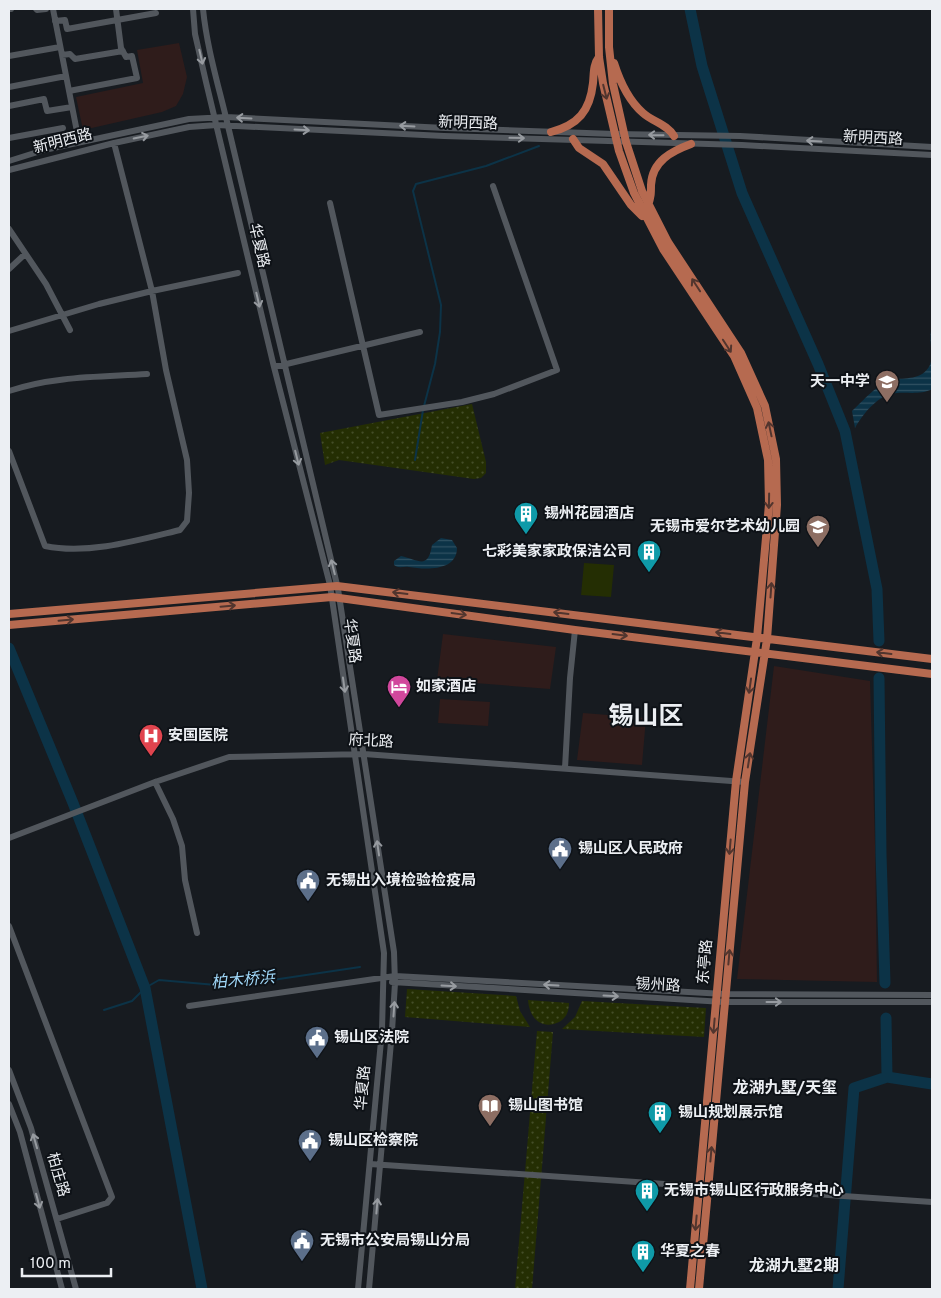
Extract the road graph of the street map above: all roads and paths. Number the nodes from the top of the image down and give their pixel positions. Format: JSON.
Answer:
{"nodes":[{"id":1,"x":36,"y":9,"type":"edge"},
{"id":2,"x":46,"y":9,"type":"edge"},
{"id":3,"x":53,"y":9,"type":"edge"},
{"id":4,"x":116,"y":9,"type":"edge"},
{"id":5,"x":193,"y":9,"type":"edge"},
{"id":6,"x":203,"y":9,"type":"edge"},
{"id":7,"x":598,"y":9,"type":"edge"},
{"id":8,"x":609,"y":9,"type":"edge"},
{"id":9,"x":156,"y":14,"type":"dead end"},
{"id":10,"x":55,"y":21,"type":"junction"},
{"id":11,"x":60,"y":47,"type":"junction"},
{"id":12,"x":609,"y":47,"type":"junction"},
{"id":13,"x":123,"y":51,"type":"junction"},
{"id":14,"x":62,"y":55,"type":"junction"},
{"id":15,"x":9,"y":56,"type":"edge"},
{"id":16,"x":599,"y":56,"type":"junction"},
{"id":17,"x":66,"y":76,"type":"junction"},
{"id":18,"x":9,"y":88,"type":"edge"},
{"id":19,"x":69,"y":92,"type":"junction"},
{"id":20,"x":9,"y":106,"type":"edge"},
{"id":21,"x":72,"y":107,"type":"junction"},
{"id":22,"x":215,"y":117,"type":"junction"},
{"id":23,"x":226,"y":117,"type":"junction"},
{"id":24,"x":217,"y":125,"type":"junction"},
{"id":25,"x":228,"y":126,"type":"junction"},
{"id":26,"x":63,"y":128,"type":"dead end"},
{"id":27,"x":551,"y":132,"type":"junction"},
{"id":28,"x":674,"y":136,"type":"junction"},
{"id":29,"x":9,"y":138,"type":"edge"},
{"id":30,"x":621,"y":138,"type":"junction"},
{"id":31,"x":572,"y":139,"type":"junction"},
{"id":32,"x":79,"y":142,"type":"junction"},
{"id":33,"x":114,"y":143,"type":"junction"},
{"id":34,"x":691,"y":144,"type":"junction"},
{"id":35,"x":932,"y":147,"type":"edge"},
{"id":36,"x":932,"y":155,"type":"edge"},
{"id":37,"x":9,"y":161,"type":"edge"},
{"id":38,"x":9,"y":170,"type":"edge"},
{"id":39,"x":493,"y":186,"type":"dead end"},
{"id":40,"x":330,"y":203,"type":"dead end"},
{"id":41,"x":648,"y":205,"type":"junction"},
{"id":42,"x":646,"y":220,"type":"junction"},
{"id":43,"x":9,"y":229,"type":"edge"},
{"id":44,"x":25,"y":254,"type":"junction"},
{"id":45,"x":9,"y":269,"type":"edge"},
{"id":46,"x":238,"y":273,"type":"dead end"},
{"id":47,"x":152,"y":291,"type":"junction"},
{"id":48,"x":62,"y":315,"type":"junction"},
{"id":49,"x":70,"y":330,"type":"dead end"},
{"id":50,"x":9,"y":331,"type":"edge"},
{"id":51,"x":420,"y":332,"type":"dead end"},
{"id":52,"x":363,"y":346,"type":"junction"},
{"id":53,"x":284,"y":365,"type":"junction"},
{"id":54,"x":274,"y":367,"type":"junction"},
{"id":55,"x":147,"y":374,"type":"dead end"},
{"id":56,"x":9,"y":391,"type":"edge"},
{"id":57,"x":9,"y":451,"type":"edge"},
{"id":58,"x":333,"y":586,"type":"junction"},
{"id":59,"x":336,"y":598,"type":"junction"},
{"id":60,"x":11,"y":614,"type":"edge"},
{"id":61,"x":13,"y":624,"type":"edge"},
{"id":62,"x":575,"y":630,"type":"junction"},
{"id":63,"x":757,"y":638,"type":"junction"},
{"id":64,"x":767,"y":639,"type":"junction"},
{"id":65,"x":754,"y":652,"type":"junction"},
{"id":66,"x":765,"y":653,"type":"junction"},
{"id":67,"x":932,"y":659,"type":"edge"},
{"id":68,"x":932,"y":674,"type":"edge"},
{"id":69,"x":354,"y":753,"type":"junction"},
{"id":70,"x":364,"y":754,"type":"junction"},
{"id":71,"x":564,"y":768,"type":"junction"},
{"id":72,"x":736,"y":781,"type":"junction"},
{"id":73,"x":155,"y":782,"type":"junction"},
{"id":74,"x":745,"y":782,"type":"junction"},
{"id":75,"x":9,"y":838,"type":"edge"},
{"id":76,"x":9,"y":926,"type":"edge"},
{"id":77,"x":198,"y":933,"type":"dead end"},
{"id":78,"x":384,"y":978,"type":"junction"},
{"id":79,"x":395,"y":979,"type":"junction"},
{"id":80,"x":932,"y":996,"type":"edge"},
{"id":81,"x":721,"y":998,"type":"junction"},
{"id":82,"x":932,"y":1002,"type":"edge"},
{"id":83,"x":189,"y":1006,"type":"dead end"},
{"id":84,"x":9,"y":1070,"type":"edge"},
{"id":85,"x":9,"y":1104,"type":"edge"},
{"id":86,"x":370,"y":1164,"type":"junction"},
{"id":87,"x":380,"y":1165,"type":"junction"},
{"id":88,"x":704,"y":1187,"type":"junction"},
{"id":89,"x":932,"y":1202,"type":"edge"},
{"id":90,"x":57,"y":1219,"type":"junction"},
{"id":91,"x":62,"y":1289,"type":"edge"},
{"id":92,"x":76,"y":1289,"type":"edge"},
{"id":93,"x":358,"y":1289,"type":"edge"},
{"id":94,"x":369,"y":1289,"type":"edge"},
{"id":95,"x":690,"y":1289,"type":"edge"},
{"id":96,"x":699,"y":1289,"type":"edge"}],
"edges":[{"from":1,"to":2,"type":"street"},
{"from":3,"to":10,"type":"street"},
{"from":4,"to":13,"type":"street"},
{"from":5,"to":22,"type":"street","name":"华夏路","one_way":true},
{"from":6,"to":23,"type":"street","name":"华夏路"},
{"from":7,"to":16,"type":"main road"},
{"from":8,"to":12,"type":"main road"},
{"from":9,"to":10,"type":"street"},
{"from":10,"to":11,"type":"street"},
{"from":11,"to":14,"type":"street"},
{"from":11,"to":15,"type":"street"},
{"from":12,"to":28,"type":"main road"},
{"from":12,"to":30,"type":"main road"},
{"from":13,"to":14,"type":"street"},
{"from":13,"to":19,"type":"street"},
{"from":14,"to":17,"type":"street"},
{"from":16,"to":27,"type":"main road"},
{"from":16,"to":30,"type":"main road","one_way":true},
{"from":17,"to":18,"type":"street"},
{"from":17,"to":19,"type":"street"},
{"from":19,"to":21,"type":"street"},
{"from":20,"to":21,"type":"street"},
{"from":21,"to":32,"type":"street"},
{"from":22,"to":23,"type":"street","name":"新明西路"},
{"from":22,"to":24,"type":"street","name":"华夏路"},
{"from":22,"to":32,"type":"street","name":"新明西路"},
{"from":23,"to":25,"type":"street","name":"华夏路"},
{"from":27,"to":23,"type":"street","name":"新明西路","one_way":true},
{"from":24,"to":25,"type":"street","name":"新明西路"},
{"from":33,"to":24,"type":"street","name":"新明西路","one_way":true},
{"from":24,"to":54,"type":"street","name":"华夏路","one_way":true},
{"from":25,"to":31,"type":"street","name":"新明西路","one_way":true},
{"from":25,"to":53,"type":"street","name":"华夏路"},
{"from":26,"to":29,"type":"street"},
{"from":27,"to":30,"type":"street","name":"新明西路"},
{"from":28,"to":30,"type":"street","name":"新明西路","one_way":true},
{"from":35,"to":28,"type":"street","name":"新明西路","one_way":true},
{"from":30,"to":31,"type":"street","name":"新明西路"},
{"from":30,"to":34,"type":"street","name":"新明西路"},
{"from":30,"to":41,"type":"main road","name":"东亭路"},
{"from":30,"to":42,"type":"main road"},
{"from":31,"to":42,"type":"main road"},
{"from":32,"to":37,"type":"street","name":"新明西路"},
{"from":33,"to":38,"type":"street","name":"新明西路"},
{"from":33,"to":47,"type":"street"},
{"from":34,"to":36,"type":"street","name":"新明西路"},
{"from":34,"to":41,"type":"main road"},
{"from":39,"to":52,"type":"street"},
{"from":40,"to":52,"type":"street"},
{"from":64,"to":41,"type":"main road","name":"东亭路","one_way":true},
{"from":42,"to":63,"type":"main road","name":"东亭路","one_way":true},
{"from":43,"to":44,"type":"street"},
{"from":44,"to":45,"type":"street"},
{"from":44,"to":48,"type":"street"},
{"from":46,"to":47,"type":"street"},
{"from":47,"to":48,"type":"street"},
{"from":47,"to":57,"type":"street"},
{"from":48,"to":49,"type":"street"},
{"from":48,"to":50,"type":"street"},
{"from":51,"to":52,"type":"street"},
{"from":52,"to":53,"type":"street"},
{"from":53,"to":54,"type":"street"},
{"from":58,"to":53,"type":"street","name":"华夏路","one_way":true},
{"from":54,"to":58,"type":"street","name":"华夏路","one_way":true},
{"from":55,"to":56,"type":"street"},
{"from":58,"to":59,"type":"street","name":"华夏路"},
{"from":58,"to":60,"type":"main road"},
{"from":63,"to":58,"type":"main road","one_way":true},
{"from":61,"to":59,"type":"main road","one_way":true},
{"from":59,"to":62,"type":"main road","one_way":true},
{"from":59,"to":69,"type":"street","name":"华夏路","one_way":true},
{"from":59,"to":70,"type":"street","name":"华夏路"},
{"from":62,"to":65,"type":"main road","one_way":true},
{"from":62,"to":71,"type":"street"},
{"from":63,"to":64,"type":"main road"},
{"from":63,"to":65,"type":"main road","name":"东亭路"},
{"from":64,"to":66,"type":"main road","name":"东亭路"},
{"from":67,"to":64,"type":"main road","one_way":true},
{"from":65,"to":66,"type":"main road"},
{"from":65,"to":72,"type":"main road","name":"东亭路","one_way":true},
{"from":66,"to":68,"type":"main road"},
{"from":74,"to":66,"type":"main road","name":"东亭路","one_way":true},
{"from":69,"to":70,"type":"street","name":"府北路"},
{"from":69,"to":73,"type":"street","name":"府北路"},
{"from":69,"to":78,"type":"street","name":"华夏路"},
{"from":70,"to":71,"type":"street","name":"府北路"},
{"from":79,"to":70,"type":"street","name":"华夏路","one_way":true},
{"from":71,"to":72,"type":"street","name":"府北路"},
{"from":72,"to":74,"type":"street","name":"府北路"},
{"from":72,"to":81,"type":"main road","name":"东亭路","one_way":true},
{"from":73,"to":75,"type":"street","name":"府北路"},
{"from":73,"to":77,"type":"street"},
{"from":81,"to":74,"type":"main road","name":"东亭路","one_way":true},
{"from":76,"to":90,"type":"street"},
{"from":78,"to":79,"type":"street","name":"锡州路"},
{"from":78,"to":83,"type":"street","name":"锡州路"},
{"from":78,"to":86,"type":"street","name":"华夏路"},
{"from":79,"to":81,"type":"street","name":"锡州路"},
{"from":87,"to":79,"type":"street","name":"华夏路","one_way":true},
{"from":80,"to":81,"type":"street","name":"锡州路"},
{"from":81,"to":82,"type":"street","name":"锡州路","one_way":true},
{"from":81,"to":88,"type":"main road","name":"东亭路"},
{"from":90,"to":84,"type":"street","name":"柏庄路","one_way":true},
{"from":85,"to":91,"type":"street","name":"柏庄路","one_way":true},
{"from":86,"to":87,"type":"street"},
{"from":86,"to":93,"type":"street","name":"华夏路"},
{"from":87,"to":88,"type":"street"},
{"from":94,"to":87,"type":"street","name":"华夏路","one_way":true},
{"from":88,"to":89,"type":"street"},
{"from":88,"to":95,"type":"main road","name":"东亭路","one_way":true},
{"from":88,"to":96,"type":"main road","name":"东亭路"},
{"from":90,"to":92,"type":"street","name":"柏庄路"}]}
